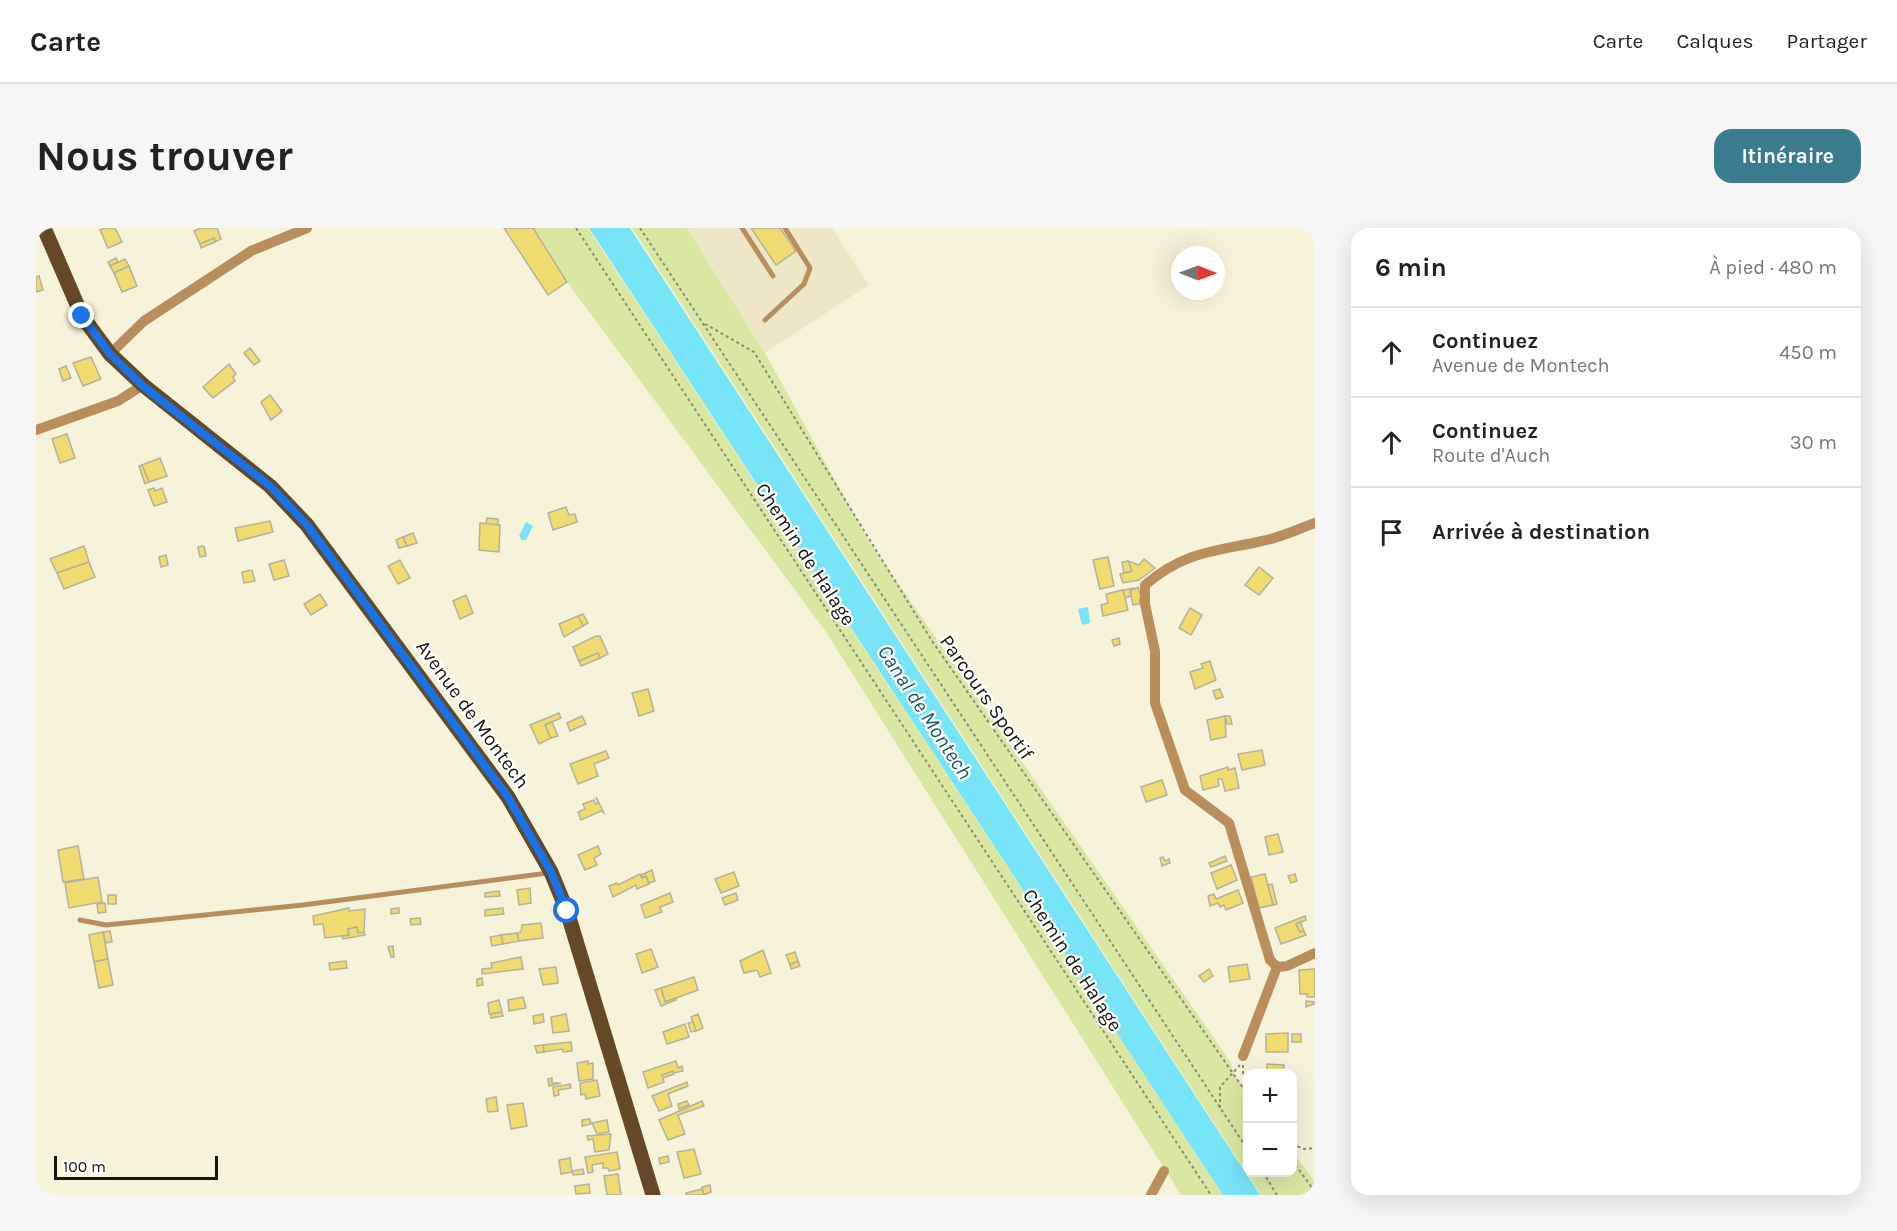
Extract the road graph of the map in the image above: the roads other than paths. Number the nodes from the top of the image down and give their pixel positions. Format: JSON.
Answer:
{"nodes":[{"id":1,"x":44,"y":228,"type":"edge"},
{"id":2,"x":307,"y":228,"type":"edge"},
{"id":3,"x":742,"y":228,"type":"edge"},
{"id":4,"x":785,"y":228,"type":"edge"},
{"id":5,"x":773,"y":276,"type":"dead end"},
{"id":6,"x":765,"y":320,"type":"dead end"},
{"id":7,"x":110,"y":354,"type":"junction"},
{"id":8,"x":143,"y":386,"type":"junction"},
{"id":9,"x":36,"y":430,"type":"edge"},
{"id":10,"x":1315,"y":523,"type":"edge"},
{"id":11,"x":551,"y":872,"type":"junction"},
{"id":12,"x":80,"y":920,"type":"dead end"},
{"id":13,"x":1315,"y":953,"type":"edge"},
{"id":14,"x":1277,"y":967,"type":"junction"},
{"id":15,"x":1242,"y":1060,"type":"road end"},
{"id":16,"x":1164,"y":1171,"type":"dead end"},
{"id":17,"x":653,"y":1195,"type":"edge"},
{"id":18,"x":1151,"y":1195,"type":"edge"}],
"edges":[{"from":1,"to":7,"type":"main road","name":"Avenue de Montech"},
{"from":2,"to":7,"type":"street"},
{"from":3,"to":5,"type":"lane"},
{"from":4,"to":6,"type":"lane"},
{"from":7,"to":8,"type":"main road","name":"Avenue de Montech"},
{"from":8,"to":9,"type":"street"},
{"from":8,"to":11,"type":"main road","name":"Avenue de Montech"},
{"from":10,"to":14,"type":"street"},
{"from":11,"to":12,"type":"lane"},
{"from":11,"to":17,"type":"main road","name":"Avenue de Montech"},
{"from":13,"to":14,"type":"street"},
{"from":14,"to":15,"type":"street"},
{"from":16,"to":18,"type":"street"}]}
